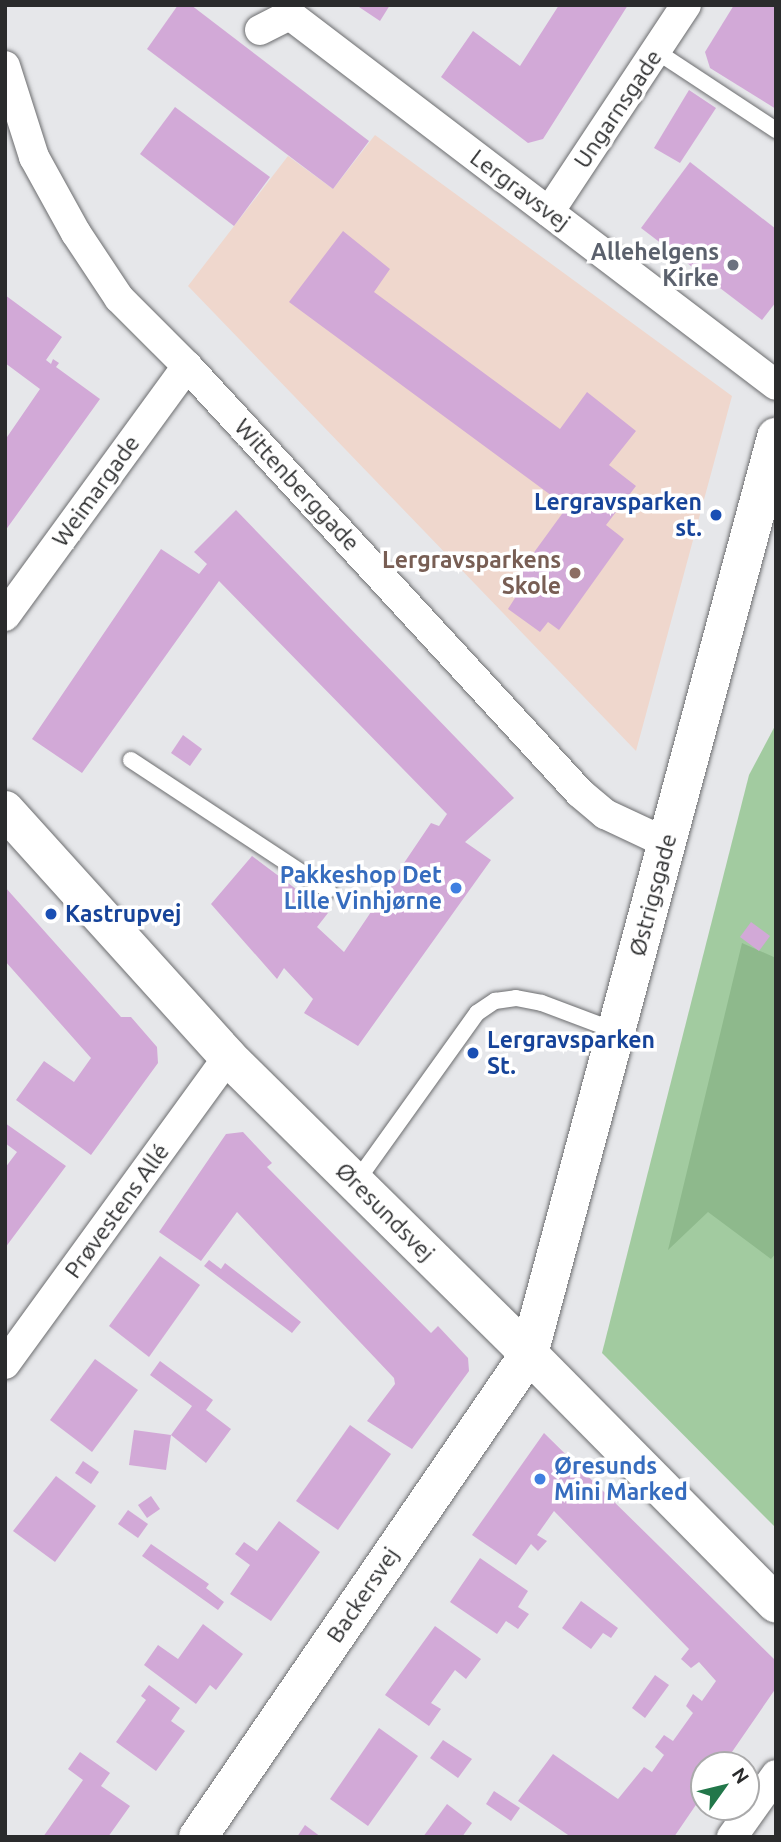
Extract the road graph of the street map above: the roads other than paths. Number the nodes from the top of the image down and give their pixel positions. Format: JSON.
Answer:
{"nodes":[{"id":1,"x":686,"y":5,"type":"edge"},
{"id":2,"x":293,"y":10,"type":"edge"},
{"id":3,"x":260,"y":30,"type":"dead end"},
{"id":4,"x":656,"y":51,"type":"junction"},
{"id":5,"x":5,"y":66,"type":"edge"},
{"id":6,"x":776,"y":130,"type":"edge"},
{"id":7,"x":549,"y":212,"type":"junction"},
{"id":8,"x":187,"y":366,"type":"junction"},
{"id":9,"x":776,"y":385,"type":"edge"},
{"id":10,"x":776,"y":437,"type":"edge"},
{"id":11,"x":5,"y":616,"type":"edge"},
{"id":12,"x":131,"y":760,"type":"dead end"},
{"id":13,"x":5,"y":810,"type":"edge"},
{"id":14,"x":667,"y":843,"type":"junction"},
{"id":15,"x":328,"y":890,"type":"dead end"},
{"id":16,"x":616,"y":1031,"type":"junction"},
{"id":17,"x":228,"y":1057,"type":"junction"},
{"id":18,"x":356,"y":1182,"type":"junction"},
{"id":19,"x":529,"y":1354,"type":"junction"},
{"id":20,"x":5,"y":1364,"type":"edge"},
{"id":21,"x":776,"y":1604,"type":"edge"},
{"id":22,"x":776,"y":1775,"type":"edge"},
{"id":23,"x":198,"y":1837,"type":"edge"},
{"id":24,"x":732,"y":1837,"type":"edge"}],
"edges":[{"from":1,"to":4,"type":"street","name":"Ungarnsgade"},
{"from":2,"to":3,"type":"street","name":"Lergravsvej"},
{"from":2,"to":7,"type":"street","name":"Lergravsvej"},
{"from":4,"to":6,"type":"lane"},
{"from":4,"to":7,"type":"street","name":"Ungarnsgade"},
{"from":5,"to":8,"type":"street","name":"Wittenberggade"},
{"from":7,"to":9,"type":"street","name":"Lergravsvej"},
{"from":8,"to":11,"type":"street","name":"Weimargade"},
{"from":8,"to":14,"type":"street","name":"Wittenberggade"},
{"from":10,"to":14,"type":"street","name":"Østrigsgade"},
{"from":12,"to":15,"type":"lane"},
{"from":13,"to":17,"type":"street","name":"Øresundsvej"},
{"from":14,"to":16,"type":"street","name":"Østrigsgade"},
{"from":16,"to":18,"type":"lane"},
{"from":16,"to":19,"type":"street","name":"Østrigsgade"},
{"from":17,"to":18,"type":"street","name":"Øresundsvej"},
{"from":17,"to":20,"type":"street","name":"Prøvestens Allé"},
{"from":18,"to":19,"type":"street","name":"Øresundsvej"},
{"from":19,"to":21,"type":"street","name":"Øresundsvej"},
{"from":19,"to":23,"type":"street","name":"Backersvej"},
{"from":22,"to":24,"type":"street"}]}
